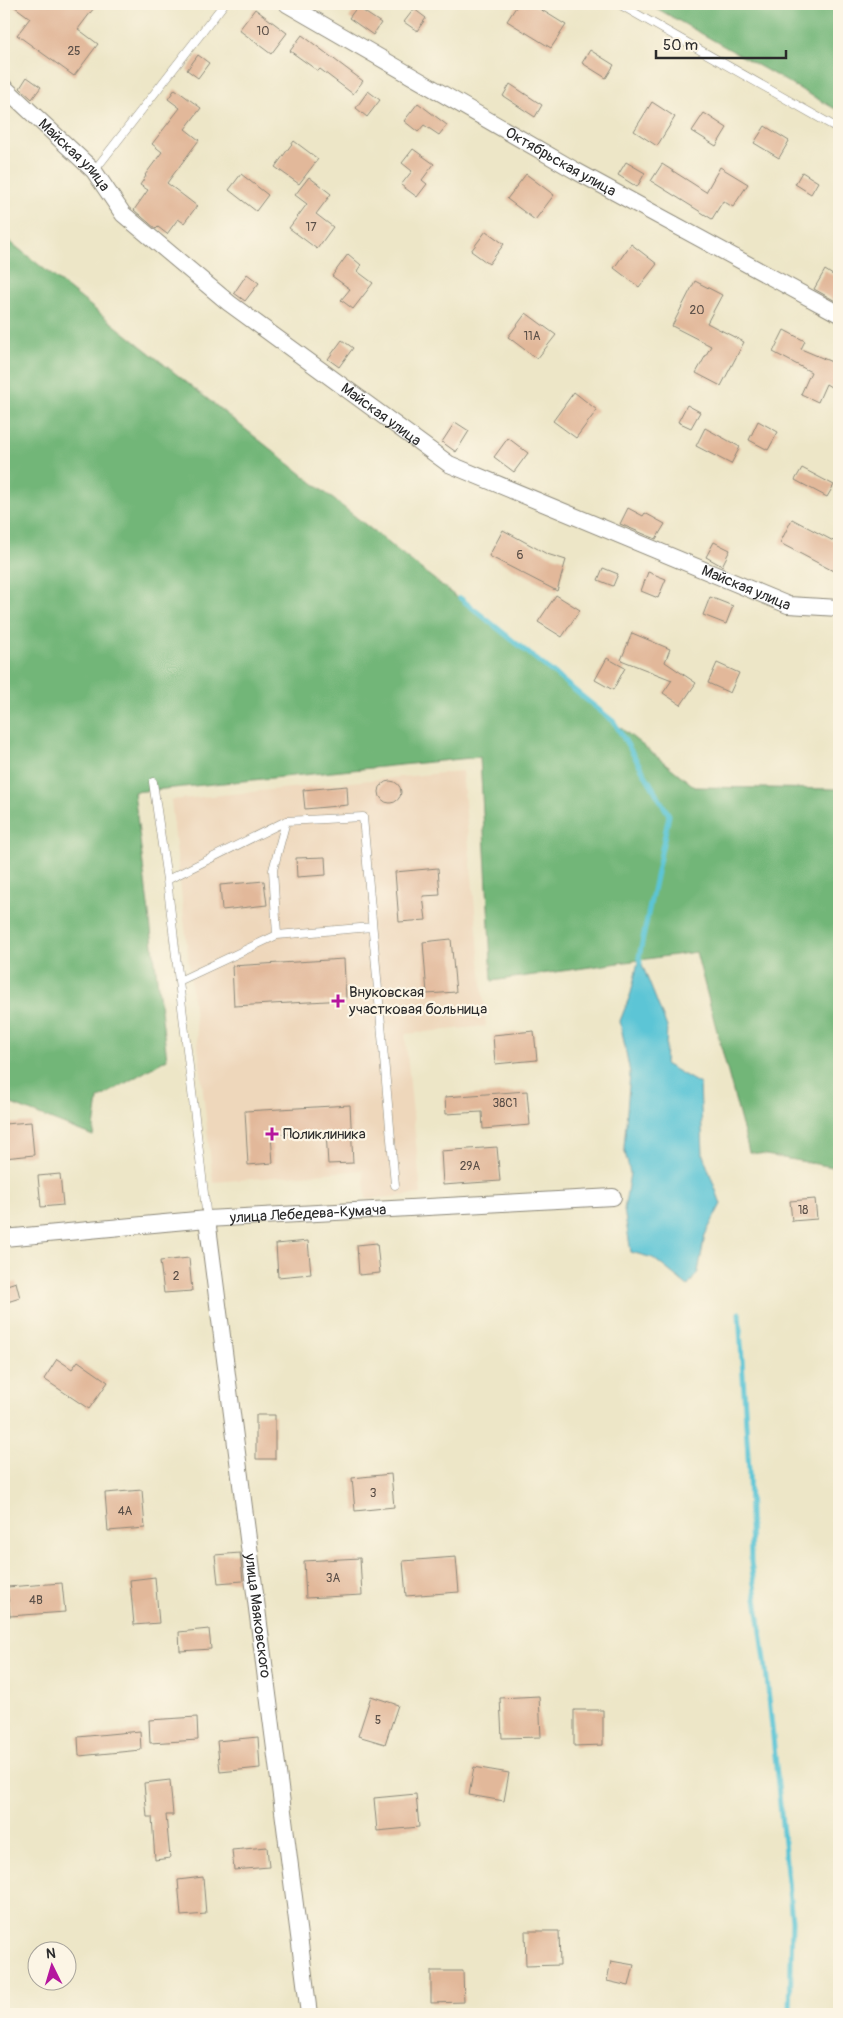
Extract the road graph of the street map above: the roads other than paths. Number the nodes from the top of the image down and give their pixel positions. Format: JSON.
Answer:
{"nodes":[{"id":1,"x":224,"y":4,"type":"edge"},
{"id":2,"x":287,"y":4,"type":"edge"},
{"id":3,"x":619,"y":4,"type":"edge"},
{"id":4,"x":4,"y":87,"type":"edge"},
{"id":5,"x":839,"y":129,"type":"edge"},
{"id":6,"x":94,"y":171,"type":"junction"},
{"id":7,"x":839,"y":314,"type":"edge"},
{"id":8,"x":839,"y":608,"type":"edge"},
{"id":9,"x":153,"y":782,"type":"dead end"},
{"id":10,"x":286,"y":821,"type":"junction"},
{"id":11,"x":167,"y":880,"type":"junction"},
{"id":12,"x":372,"y":927,"type":"junction"},
{"id":13,"x":278,"y":935,"type":"junction"},
{"id":14,"x":179,"y":981,"type":"junction"},
{"id":15,"x":395,"y":1185,"type":"dead end"},
{"id":16,"x":613,"y":1197,"type":"dead end"},
{"id":17,"x":207,"y":1219,"type":"junction"},
{"id":18,"x":4,"y":1238,"type":"edge"},
{"id":19,"x":308,"y":2014,"type":"edge"}],
"edges":[{"from":1,"to":6,"type":"lane"},
{"from":2,"to":7,"type":"street","name":"Октябрьская улица"},
{"from":3,"to":5,"type":"lane"},
{"from":4,"to":6,"type":"street","name":"Майская улица"},
{"from":6,"to":8,"type":"street","name":"Майская улица"},
{"from":9,"to":11,"type":"lane"},
{"from":10,"to":11,"type":"lane"},
{"from":10,"to":12,"type":"lane"},
{"from":10,"to":13,"type":"lane"},
{"from":11,"to":14,"type":"lane"},
{"from":12,"to":13,"type":"lane"},
{"from":12,"to":15,"type":"lane"},
{"from":13,"to":14,"type":"lane"},
{"from":14,"to":17,"type":"lane"},
{"from":16,"to":17,"type":"street","name":"улица Лебедева-Кумача"},
{"from":17,"to":18,"type":"street","name":"улица Лебедева-Кумача"},
{"from":17,"to":19,"type":"street","name":"улица Маяковского"}]}
